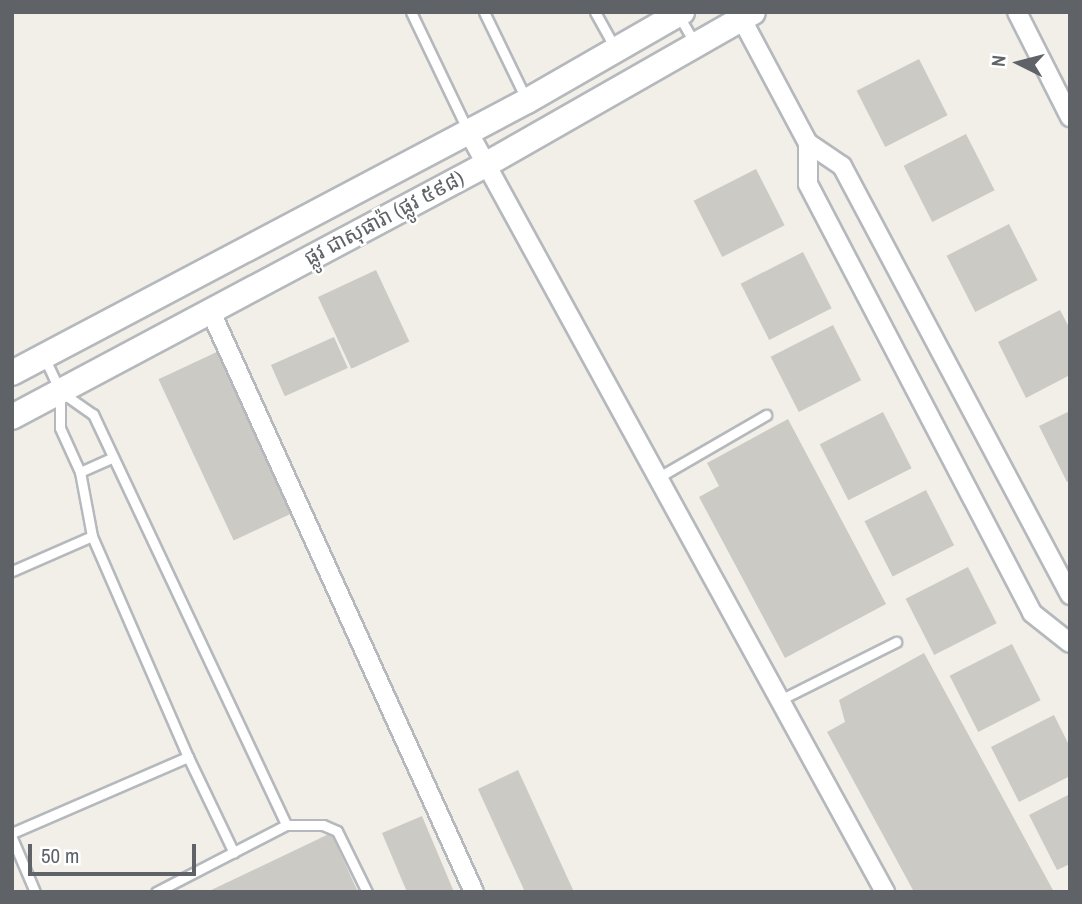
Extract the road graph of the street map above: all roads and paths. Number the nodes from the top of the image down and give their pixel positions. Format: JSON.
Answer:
{"nodes":[{"id":1,"x":411,"y":12,"type":"edge"},
{"id":2,"x":484,"y":12,"type":"edge"},
{"id":3,"x":595,"y":12,"type":"edge"},
{"id":4,"x":1017,"y":12,"type":"edge"},
{"id":5,"x":679,"y":13,"type":"edge"},
{"id":6,"x":744,"y":14,"type":"edge"},
{"id":7,"x":695,"y":45,"type":"junction"},
{"id":8,"x":616,"y":50,"type":"junction"},
{"id":9,"x":527,"y":101,"type":"junction"},
{"id":10,"x":1070,"y":117,"type":"edge"},
{"id":11,"x":468,"y":133,"type":"junction"},
{"id":12,"x":808,"y":143,"type":"junction"},
{"id":13,"x":487,"y":164,"type":"junction"},
{"id":14,"x":210,"y":310,"type":"junction"},
{"id":15,"x":44,"y":356,"type":"junction"},
{"id":16,"x":12,"y":373,"type":"edge"},
{"id":17,"x":60,"y":391,"type":"junction"},
{"id":18,"x":765,"y":415,"type":"dead end"},
{"id":19,"x":12,"y":416,"type":"edge"},
{"id":20,"x":113,"y":457,"type":"junction"},
{"id":21,"x":80,"y":472,"type":"junction"},
{"id":22,"x":659,"y":477,"type":"junction"},
{"id":23,"x":92,"y":537,"type":"junction"},
{"id":24,"x":12,"y":571,"type":"edge"},
{"id":25,"x":1070,"y":595,"type":"edge"},
{"id":26,"x":896,"y":642,"type":"dead end"},
{"id":27,"x":1070,"y":643,"type":"edge"},
{"id":28,"x":780,"y":700,"type":"junction"},
{"id":29,"x":188,"y":757,"type":"junction"},
{"id":30,"x":286,"y":825,"type":"junction"},
{"id":31,"x":12,"y":836,"type":"edge"},
{"id":32,"x":234,"y":853,"type":"junction"},
{"id":33,"x":35,"y":892,"type":"edge"},
{"id":34,"x":156,"y":892,"type":"edge"},
{"id":35,"x":367,"y":892,"type":"edge"},
{"id":36,"x":474,"y":892,"type":"edge"},
{"id":37,"x":885,"y":892,"type":"edge"}],
"edges":[{"from":1,"to":11,"type":"lane"},
{"from":2,"to":9,"type":"lane"},
{"from":3,"to":8,"type":"lane"},
{"from":4,"to":10,"type":"street"},
{"from":5,"to":7,"type":"lane"},
{"from":5,"to":8,"type":"main road","name":"ផ្លូវ ជាសុផារ៉ា (ផ្លូវ ៥៩៨)"},
{"from":6,"to":7,"type":"main road","name":"ផ្លូវ ជាសុផារ៉ា (ផ្លូវ ៥៩៨)"},
{"from":6,"to":12,"type":"street"},
{"from":7,"to":13,"type":"main road","name":"ផ្លូវ ជាសុផារ៉ា (ផ្លូវ ៥៩៨)"},
{"from":8,"to":9,"type":"main road","name":"ផ្លូវ ជាសុផារ៉ា (ផ្លូវ ៥៩៨)"},
{"from":9,"to":11,"type":"main road","name":"ផ្លូវ ជាសុផារ៉ា (ផ្លូវ ៥៩៨)"},
{"from":11,"to":13,"type":"street"},
{"from":11,"to":15,"type":"main road","name":"ផ្លូវ ជាសុផារ៉ា (ផ្លូវ ៥៩៨)"},
{"from":12,"to":25,"type":"street"},
{"from":12,"to":27,"type":"street"},
{"from":13,"to":14,"type":"main road","name":"ផ្លូវ ជាសុផារ៉ា (ផ្លូវ ៥៩៨)"},
{"from":13,"to":22,"type":"street"},
{"from":14,"to":17,"type":"main road","name":"ផ្លូវ ជាសុផារ៉ា (ផ្លូវ ៥៩៨)"},
{"from":14,"to":36,"type":"street"},
{"from":15,"to":16,"type":"main road","name":"ផ្លូវ ជាសុផារ៉ា (ផ្លូវ ៥៩៨)"},
{"from":15,"to":17,"type":"lane"},
{"from":17,"to":19,"type":"main road","name":"ផ្លូវ ជាសុផារ៉ា (ផ្លូវ ៥៩៨)"},
{"from":17,"to":20,"type":"lane"},
{"from":17,"to":21,"type":"lane"},
{"from":18,"to":22,"type":"lane"},
{"from":20,"to":21,"type":"lane"},
{"from":20,"to":30,"type":"lane"},
{"from":21,"to":23,"type":"lane"},
{"from":22,"to":28,"type":"street"},
{"from":23,"to":24,"type":"lane"},
{"from":23,"to":29,"type":"lane"},
{"from":26,"to":28,"type":"lane"},
{"from":28,"to":37,"type":"street"},
{"from":29,"to":31,"type":"lane"},
{"from":29,"to":32,"type":"lane"},
{"from":30,"to":32,"type":"lane"},
{"from":30,"to":35,"type":"lane"},
{"from":31,"to":33,"type":"lane"},
{"from":32,"to":34,"type":"lane"}]}
